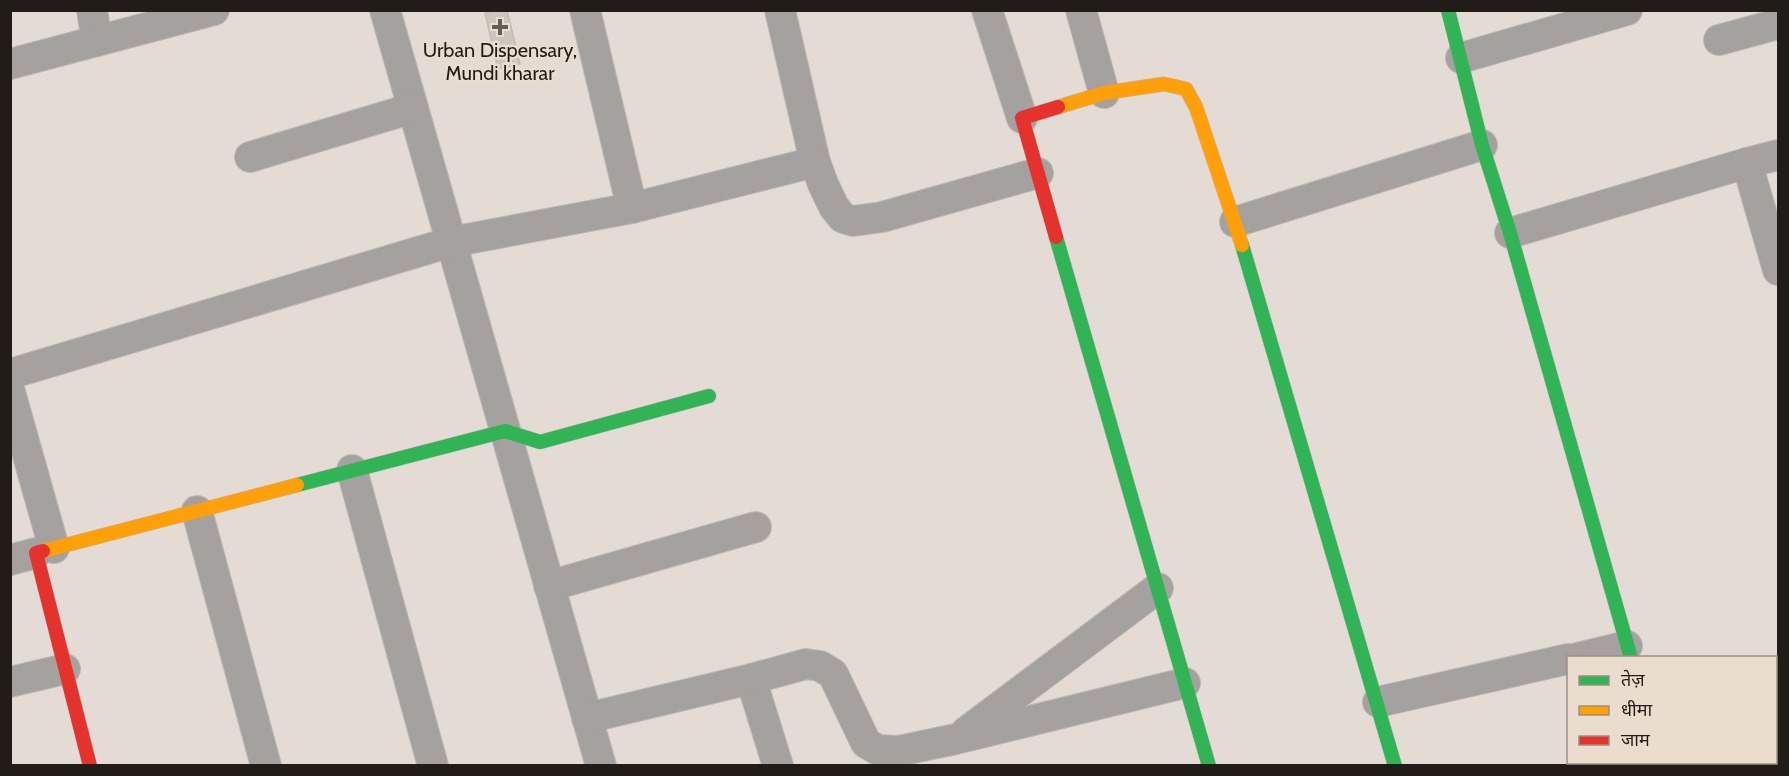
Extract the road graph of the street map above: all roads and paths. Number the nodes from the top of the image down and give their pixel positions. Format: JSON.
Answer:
{"nodes":[{"id":1,"x":92,"y":10,"type":"edge"},
{"id":2,"x":214,"y":10,"type":"edge"},
{"id":3,"x":385,"y":10,"type":"edge"},
{"id":4,"x":585,"y":10,"type":"edge"},
{"id":5,"x":780,"y":10,"type":"edge"},
{"id":6,"x":987,"y":10,"type":"edge"},
{"id":7,"x":1081,"y":10,"type":"edge"},
{"id":8,"x":1448,"y":10,"type":"edge"},
{"id":9,"x":1627,"y":10,"type":"edge"},
{"id":10,"x":1779,"y":24,"type":"edge"},
{"id":11,"x":1719,"y":40,"type":"dead end"},
{"id":12,"x":97,"y":41,"type":"junction"},
{"id":13,"x":1461,"y":58,"type":"junction"},
{"id":14,"x":10,"y":63,"type":"edge"},
{"id":15,"x":1104,"y":93,"type":"junction"},
{"id":16,"x":413,"y":108,"type":"junction"},
{"id":17,"x":1022,"y":118,"type":"junction"},
{"id":18,"x":1482,"y":145,"type":"junction"},
{"id":19,"x":1779,"y":154,"type":"edge"},
{"id":20,"x":250,"y":157,"type":"dead end"},
{"id":21,"x":815,"y":162,"type":"junction"},
{"id":22,"x":1747,"y":163,"type":"junction"},
{"id":23,"x":1038,"y":173,"type":"junction"},
{"id":24,"x":632,"y":208,"type":"junction"},
{"id":25,"x":1235,"y":222,"type":"junction"},
{"id":26,"x":1510,"y":233,"type":"junction"},
{"id":27,"x":451,"y":242,"type":"junction"},
{"id":28,"x":1779,"y":270,"type":"edge"},
{"id":29,"x":10,"y":374,"type":"edge"},
{"id":30,"x":10,"y":392,"type":"edge"},
{"id":31,"x":709,"y":396,"type":"dead end"},
{"id":32,"x":505,"y":431,"type":"junction"},
{"id":33,"x":352,"y":471,"type":"junction"},
{"id":34,"x":197,"y":511,"type":"junction"},
{"id":35,"x":756,"y":527,"type":"dead end"},
{"id":36,"x":34,"y":553,"type":"edge"},
{"id":37,"x":549,"y":586,"type":"junction"},
{"id":38,"x":1158,"y":588,"type":"junction"},
{"id":39,"x":1629,"y":652,"type":"edge"},
{"id":40,"x":1587,"y":656,"type":"edge"},
{"id":41,"x":1567,"y":659,"type":"edge"},
{"id":42,"x":65,"y":669,"type":"junction"},
{"id":43,"x":751,"y":680,"type":"junction"},
{"id":44,"x":10,"y":682,"type":"edge"},
{"id":45,"x":1185,"y":683,"type":"junction"},
{"id":46,"x":1378,"y":702,"type":"junction"},
{"id":47,"x":587,"y":718,"type":"junction"},
{"id":48,"x":956,"y":739,"type":"junction"},
{"id":49,"x":90,"y":765,"type":"edge"},
{"id":50,"x":266,"y":765,"type":"edge"},
{"id":51,"x":433,"y":765,"type":"edge"},
{"id":52,"x":601,"y":765,"type":"edge"},
{"id":53,"x":778,"y":765,"type":"edge"},
{"id":54,"x":1209,"y":765,"type":"edge"},
{"id":55,"x":1395,"y":765,"type":"edge"}],
"edges":[{"from":1,"to":12,"type":"street"},
{"from":2,"to":12,"type":"street"},
{"from":3,"to":16,"type":"street"},
{"from":4,"to":24,"type":"street"},
{"from":5,"to":21,"type":"street"},
{"from":6,"to":17,"type":"street"},
{"from":7,"to":15,"type":"street"},
{"from":8,"to":13,"type":"street"},
{"from":9,"to":13,"type":"street"},
{"from":10,"to":11,"type":"street"},
{"from":12,"to":14,"type":"street"},
{"from":13,"to":18,"type":"street"},
{"from":15,"to":17,"type":"street"},
{"from":15,"to":25,"type":"street"},
{"from":16,"to":20,"type":"street"},
{"from":16,"to":27,"type":"street"},
{"from":17,"to":23,"type":"street"},
{"from":18,"to":25,"type":"street"},
{"from":18,"to":26,"type":"street"},
{"from":19,"to":22,"type":"street"},
{"from":21,"to":23,"type":"street"},
{"from":21,"to":24,"type":"street"},
{"from":22,"to":26,"type":"street"},
{"from":22,"to":28,"type":"street"},
{"from":23,"to":38,"type":"street"},
{"from":24,"to":27,"type":"street"},
{"from":25,"to":46,"type":"street"},
{"from":26,"to":39,"type":"street"},
{"from":27,"to":29,"type":"street"},
{"from":27,"to":32,"type":"street"},
{"from":30,"to":36,"type":"street"},
{"from":31,"to":32,"type":"street"},
{"from":32,"to":33,"type":"street"},
{"from":32,"to":37,"type":"street"},
{"from":33,"to":34,"type":"street"},
{"from":33,"to":51,"type":"street"},
{"from":34,"to":36,"type":"street"},
{"from":34,"to":50,"type":"street"},
{"from":35,"to":37,"type":"street"},
{"from":36,"to":42,"type":"street"},
{"from":37,"to":47,"type":"street"},
{"from":38,"to":45,"type":"street"},
{"from":38,"to":48,"type":"street"},
{"from":39,"to":40,"type":"street"},
{"from":41,"to":46,"type":"street"},
{"from":42,"to":44,"type":"street"},
{"from":42,"to":49,"type":"street"},
{"from":43,"to":47,"type":"street"},
{"from":43,"to":48,"type":"street"},
{"from":43,"to":53,"type":"street"},
{"from":45,"to":48,"type":"street"},
{"from":45,"to":54,"type":"street"},
{"from":46,"to":55,"type":"street"},
{"from":47,"to":52,"type":"street"}]}
